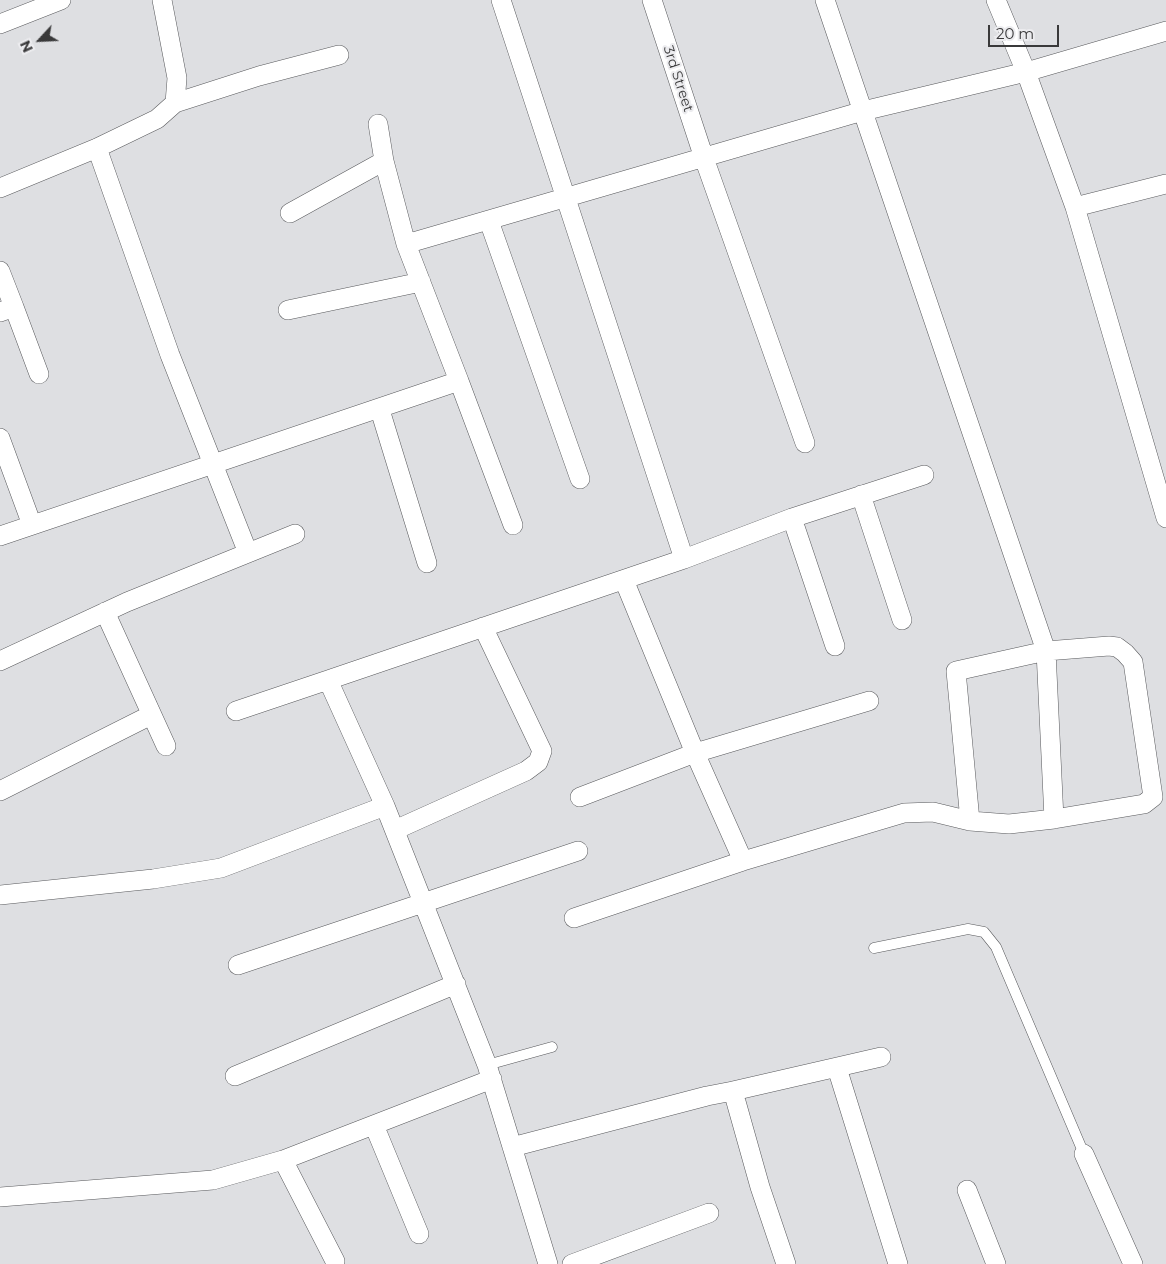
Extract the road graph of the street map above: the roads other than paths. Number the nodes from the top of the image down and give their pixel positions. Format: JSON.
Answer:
{"nodes":[{"id":1,"x":61,"y":0,"type":"edge"},
{"id":2,"x":162,"y":0,"type":"edge"},
{"id":3,"x":501,"y":0,"type":"edge"},
{"id":4,"x":652,"y":0,"type":"edge"},
{"id":5,"x":825,"y":0,"type":"edge"},
{"id":6,"x":996,"y":0,"type":"edge"},
{"id":7,"x":0,"y":24,"type":"edge"},
{"id":8,"x":1166,"y":31,"type":"edge"},
{"id":9,"x":339,"y":55,"type":"dead end"},
{"id":10,"x":1026,"y":72,"type":"junction"},
{"id":11,"x":175,"y":103,"type":"junction"},
{"id":12,"x":862,"y":112,"type":"junction"},
{"id":13,"x":378,"y":124,"type":"dead end"},
{"id":14,"x":97,"y":148,"type":"junction"},
{"id":15,"x":704,"y":158,"type":"junction"},
{"id":16,"x":384,"y":160,"type":"junction"},
{"id":17,"x":1166,"y":184,"type":"edge"},
{"id":18,"x":0,"y":188,"type":"edge"},
{"id":19,"x":567,"y":198,"type":"junction"},
{"id":20,"x":1076,"y":207,"type":"junction"},
{"id":21,"x":290,"y":213,"type":"dead end"},
{"id":22,"x":489,"y":221,"type":"junction"},
{"id":23,"x":406,"y":244,"type":"junction"},
{"id":24,"x":0,"y":271,"type":"edge"},
{"id":25,"x":421,"y":282,"type":"junction"},
{"id":26,"x":7,"y":310,"type":"edge"},
{"id":27,"x":288,"y":310,"type":"dead end"},
{"id":28,"x":39,"y":374,"type":"dead end"},
{"id":29,"x":459,"y":381,"type":"junction"},
{"id":30,"x":380,"y":410,"type":"junction"},
{"id":31,"x":0,"y":438,"type":"edge"},
{"id":32,"x":804,"y":443,"type":"dead end"},
{"id":33,"x":213,"y":464,"type":"junction"},
{"id":34,"x":924,"y":475,"type":"dead end"},
{"id":35,"x":580,"y":479,"type":"dead end"},
{"id":36,"x":861,"y":495,"type":"junction"},
{"id":37,"x":792,"y":518,"type":"junction"},
{"id":38,"x":1166,"y":518,"type":"edge"},
{"id":39,"x":32,"y":524,"type":"junction"},
{"id":40,"x":513,"y":525,"type":"dead end"},
{"id":41,"x":295,"y":534,"type":"dead end"},
{"id":42,"x":0,"y":536,"type":"edge"},
{"id":43,"x":248,"y":553,"type":"junction"},
{"id":44,"x":684,"y":559,"type":"junction"},
{"id":45,"x":427,"y":563,"type":"dead end"},
{"id":46,"x":624,"y":580,"type":"junction"},
{"id":47,"x":105,"y":612,"type":"junction"},
{"id":48,"x":902,"y":620,"type":"dead end"},
{"id":49,"x":483,"y":628,"type":"junction"},
{"id":50,"x":835,"y":646,"type":"dead end"},
{"id":51,"x":1046,"y":651,"type":"junction"},
{"id":52,"x":0,"y":662,"type":"edge"},
{"id":53,"x":328,"y":680,"type":"junction"},
{"id":54,"x":869,"y":701,"type":"dead end"},
{"id":55,"x":236,"y":710,"type":"dead end"},
{"id":56,"x":152,"y":715,"type":"junction"},
{"id":57,"x":166,"y":746,"type":"dead end"},
{"id":58,"x":695,"y":753,"type":"junction"},
{"id":59,"x":0,"y":791,"type":"edge"},
{"id":60,"x":580,"y":797,"type":"dead end"},
{"id":61,"x":385,"y":806,"type":"junction"},
{"id":62,"x":1054,"y":819,"type":"junction"},
{"id":63,"x":970,"y":821,"type":"junction"},
{"id":64,"x":395,"y":830,"type":"junction"},
{"id":65,"x":578,"y":851,"type":"dead end"},
{"id":66,"x":743,"y":861,"type":"junction"},
{"id":67,"x":0,"y":895,"type":"edge"},
{"id":68,"x":424,"y":902,"type":"junction"},
{"id":69,"x":574,"y":918,"type":"dead end"},
{"id":70,"x":874,"y":948,"type":"dead end"},
{"id":71,"x":238,"y":965,"type":"dead end"},
{"id":72,"x":456,"y":984,"type":"junction"},
{"id":73,"x":552,"y":1047,"type":"dead end"},
{"id":74,"x":881,"y":1057,"type":"dead end"},
{"id":75,"x":836,"y":1068,"type":"junction"},
{"id":76,"x":490,"y":1072,"type":"junction"},
{"id":77,"x":235,"y":1076,"type":"dead end"},
{"id":78,"x":733,"y":1092,"type":"junction"},
{"id":79,"x":374,"y":1125,"type":"junction"},
{"id":80,"x":512,"y":1147,"type":"junction"},
{"id":81,"x":1084,"y":1154,"type":"joint"},
{"id":82,"x":283,"y":1160,"type":"junction"},
{"id":83,"x":967,"y":1190,"type":"dead end"},
{"id":84,"x":0,"y":1198,"type":"edge"},
{"id":85,"x":709,"y":1213,"type":"dead end"},
{"id":86,"x":419,"y":1234,"type":"dead end"},
{"id":87,"x":335,"y":1261,"type":"dead end"},
{"id":88,"x":548,"y":1264,"type":"edge"},
{"id":89,"x":572,"y":1264,"type":"edge"},
{"id":90,"x":786,"y":1264,"type":"edge"},
{"id":91,"x":898,"y":1264,"type":"edge"},
{"id":92,"x":996,"y":1264,"type":"edge"},
{"id":93,"x":1133,"y":1264,"type":"edge"}],
"edges":[{"from":1,"to":7,"type":"street"},
{"from":2,"to":11,"type":"street"},
{"from":3,"to":19,"type":"street"},
{"from":4,"to":15,"type":"street","name":"3rd Street"},
{"from":5,"to":12,"type":"street"},
{"from":6,"to":10,"type":"street"},
{"from":8,"to":10,"type":"street"},
{"from":9,"to":11,"type":"street"},
{"from":10,"to":12,"type":"street"},
{"from":10,"to":20,"type":"street"},
{"from":11,"to":14,"type":"street"},
{"from":12,"to":15,"type":"street"},
{"from":12,"to":51,"type":"street"},
{"from":13,"to":16,"type":"street"},
{"from":14,"to":18,"type":"street"},
{"from":14,"to":33,"type":"street"},
{"from":15,"to":19,"type":"street"},
{"from":15,"to":32,"type":"street","name":"3rd Street"},
{"from":16,"to":21,"type":"street"},
{"from":16,"to":23,"type":"street"},
{"from":17,"to":20,"type":"street"},
{"from":19,"to":22,"type":"street"},
{"from":19,"to":44,"type":"street"},
{"from":20,"to":38,"type":"street"},
{"from":22,"to":23,"type":"street"},
{"from":22,"to":35,"type":"street"},
{"from":23,"to":25,"type":"street"},
{"from":24,"to":26,"type":"street"},
{"from":25,"to":27,"type":"street"},
{"from":25,"to":29,"type":"street"},
{"from":26,"to":28,"type":"street"},
{"from":29,"to":30,"type":"street"},
{"from":29,"to":40,"type":"street"},
{"from":30,"to":33,"type":"street"},
{"from":30,"to":45,"type":"street"},
{"from":31,"to":39,"type":"street"},
{"from":33,"to":39,"type":"street"},
{"from":33,"to":43,"type":"street"},
{"from":34,"to":36,"type":"street"},
{"from":36,"to":37,"type":"street"},
{"from":36,"to":48,"type":"street"},
{"from":37,"to":44,"type":"street"},
{"from":37,"to":50,"type":"street"},
{"from":39,"to":42,"type":"street"},
{"from":41,"to":43,"type":"street"},
{"from":43,"to":47,"type":"street"},
{"from":44,"to":46,"type":"street"},
{"from":46,"to":49,"type":"street"},
{"from":46,"to":58,"type":"street"},
{"from":47,"to":52,"type":"street"},
{"from":47,"to":56,"type":"street"},
{"from":49,"to":53,"type":"street"},
{"from":49,"to":64,"type":"street"},
{"from":51,"to":62,"type":"street"},
{"from":51,"to":62,"type":"street"},
{"from":51,"to":63,"type":"street"},
{"from":53,"to":55,"type":"street"},
{"from":53,"to":61,"type":"street"},
{"from":54,"to":58,"type":"street"},
{"from":56,"to":57,"type":"street"},
{"from":56,"to":59,"type":"street"},
{"from":58,"to":60,"type":"street"},
{"from":58,"to":66,"type":"street"},
{"from":61,"to":64,"type":"street"},
{"from":61,"to":67,"type":"street"},
{"from":62,"to":63,"type":"street"},
{"from":63,"to":66,"type":"street"},
{"from":64,"to":68,"type":"street"},
{"from":65,"to":68,"type":"street"},
{"from":66,"to":69,"type":"street"},
{"from":68,"to":71,"type":"street"},
{"from":68,"to":72,"type":"street"},
{"from":70,"to":81,"type":"lane"},
{"from":72,"to":76,"type":"street"},
{"from":72,"to":77,"type":"street"},
{"from":73,"to":76,"type":"lane"},
{"from":74,"to":75,"type":"street"},
{"from":75,"to":78,"type":"street"},
{"from":75,"to":91,"type":"street"},
{"from":76,"to":79,"type":"street"},
{"from":76,"to":80,"type":"street"},
{"from":78,"to":80,"type":"street"},
{"from":78,"to":90,"type":"street"},
{"from":79,"to":82,"type":"street"},
{"from":79,"to":86,"type":"street"},
{"from":80,"to":88,"type":"street"},
{"from":81,"to":93,"type":"street"},
{"from":82,"to":84,"type":"street"},
{"from":82,"to":87,"type":"street"},
{"from":83,"to":92,"type":"street"},
{"from":85,"to":89,"type":"street"}]}
